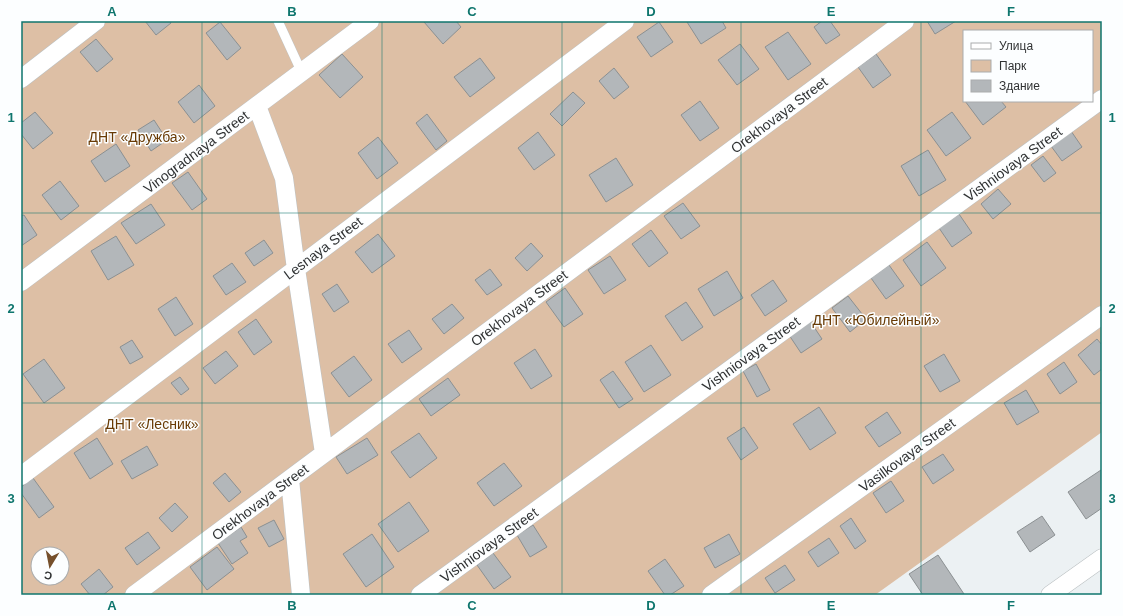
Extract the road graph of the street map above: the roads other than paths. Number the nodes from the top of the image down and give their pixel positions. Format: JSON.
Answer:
{"nodes":[{"id":1,"x":96,"y":21,"type":"edge"},
{"id":2,"x":278,"y":21,"type":"edge"},
{"id":3,"x":370,"y":21,"type":"edge"},
{"id":4,"x":625,"y":21,"type":"edge"},
{"id":5,"x":905,"y":21,"type":"edge"},
{"id":6,"x":302,"y":73,"type":"junction"},
{"id":7,"x":21,"y":79,"type":"edge"},
{"id":8,"x":1102,"y":99,"type":"edge"},
{"id":9,"x":257,"y":106,"type":"junction"},
{"id":10,"x":296,"y":269,"type":"junction"},
{"id":11,"x":21,"y":282,"type":"edge"},
{"id":12,"x":1102,"y":316,"type":"edge"},
{"id":13,"x":324,"y":453,"type":"junction"},
{"id":14,"x":21,"y":476,"type":"edge"},
{"id":15,"x":290,"y":479,"type":"junction"},
{"id":16,"x":1102,"y":558,"type":"edge"},
{"id":17,"x":134,"y":595,"type":"edge"},
{"id":18,"x":301,"y":595,"type":"edge"},
{"id":19,"x":420,"y":595,"type":"edge"},
{"id":20,"x":711,"y":595,"type":"edge"},
{"id":21,"x":1050,"y":595,"type":"edge"}],
"edges":[{"from":1,"to":7,"type":"street"},
{"from":2,"to":6,"type":"lane"},
{"from":3,"to":6,"type":"street","name":"Vinogradnaya Street"},
{"from":4,"to":10,"type":"street","name":"Lesnaya Street"},
{"from":5,"to":13,"type":"street","name":"Orekhovaya Street"},
{"from":6,"to":9,"type":"street","name":"Vinogradnaya Street"},
{"from":8,"to":19,"type":"street","name":"Vishniovaya Street"},
{"from":9,"to":10,"type":"street"},
{"from":9,"to":11,"type":"street","name":"Vinogradnaya Street"},
{"from":10,"to":13,"type":"street"},
{"from":10,"to":14,"type":"street","name":"Lesnaya Street"},
{"from":12,"to":20,"type":"street","name":"Vasilkovaya Street"},
{"from":13,"to":15,"type":"street","name":"Orekhovaya Street"},
{"from":15,"to":17,"type":"street","name":"Orekhovaya Street"},
{"from":15,"to":18,"type":"street"},
{"from":16,"to":21,"type":"street"}]}
